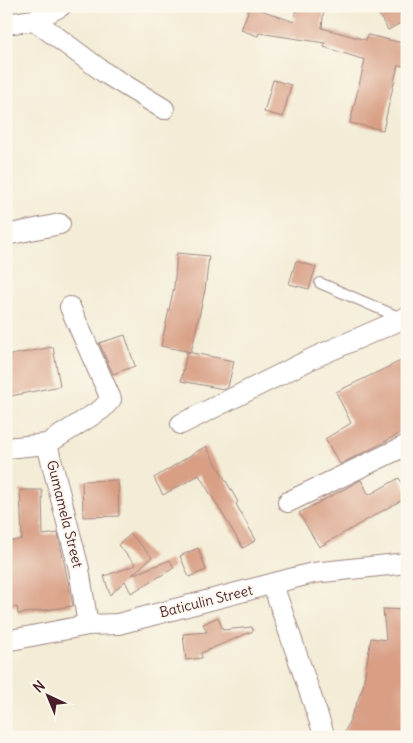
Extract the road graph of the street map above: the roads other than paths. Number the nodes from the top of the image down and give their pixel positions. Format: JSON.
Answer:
{"nodes":[{"id":1,"x":61,"y":6,"type":"edge"},
{"id":2,"x":34,"y":20,"type":"junction"},
{"id":3,"x":6,"y":24,"type":"edge"},
{"id":4,"x":164,"y":109,"type":"dead end"},
{"id":5,"x":60,"y":224,"type":"dead end"},
{"id":6,"x":9,"y":235,"type":"edge"},
{"id":7,"x":320,"y":282,"type":"dead end"},
{"id":8,"x":70,"y":307,"type":"dead end"},
{"id":9,"x":404,"y":318,"type":"edge"},
{"id":10,"x":181,"y":424,"type":"dead end"},
{"id":11,"x":48,"y":444,"type":"junction"},
{"id":12,"x":407,"y":445,"type":"edge"},
{"id":13,"x":6,"y":448,"type":"edge"},
{"id":14,"x":288,"y":502,"type":"dead end"},
{"id":15,"x":407,"y":563,"type":"edge"},
{"id":16,"x":273,"y":585,"type":"junction"},
{"id":17,"x":88,"y":625,"type":"junction"},
{"id":18,"x":6,"y":641,"type":"edge"},
{"id":19,"x":325,"y":737,"type":"edge"}],
"edges":[{"from":1,"to":2,"type":"street"},
{"from":2,"to":3,"type":"street"},
{"from":2,"to":4,"type":"street"},
{"from":5,"to":6,"type":"street"},
{"from":7,"to":9,"type":"lane"},
{"from":8,"to":11,"type":"street"},
{"from":9,"to":10,"type":"street"},
{"from":11,"to":13,"type":"street","name":"Gumamela Street"},
{"from":11,"to":17,"type":"street","name":"Gumamela Street"},
{"from":12,"to":14,"type":"street"},
{"from":15,"to":16,"type":"street","name":"Baticulin Street"},
{"from":16,"to":17,"type":"street","name":"Baticulin Street"},
{"from":16,"to":19,"type":"street"},
{"from":17,"to":18,"type":"street","name":"Baticulin Street"}]}
